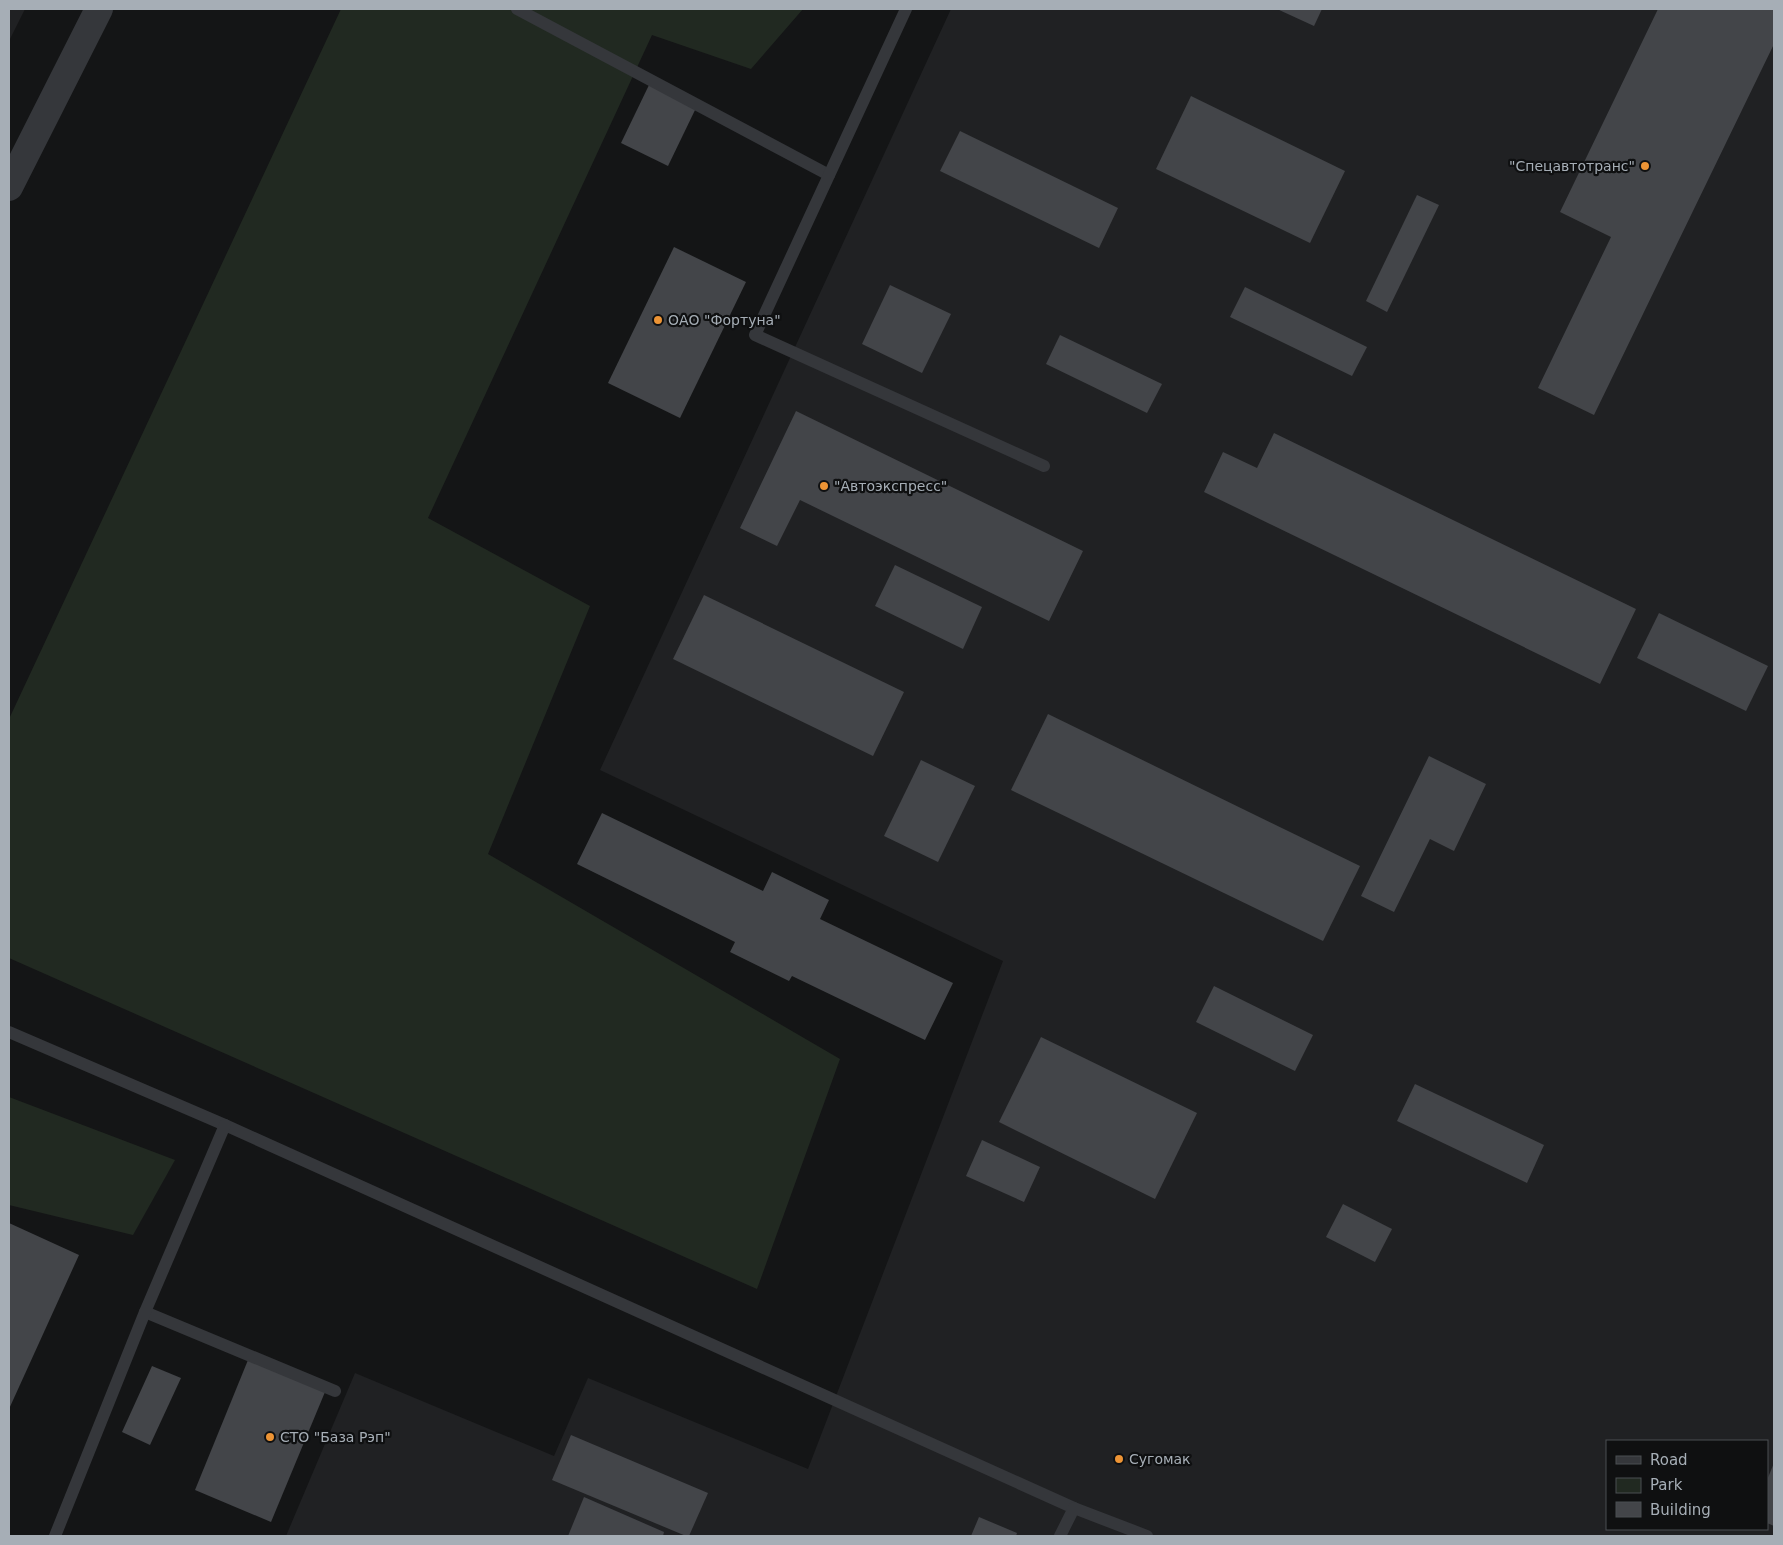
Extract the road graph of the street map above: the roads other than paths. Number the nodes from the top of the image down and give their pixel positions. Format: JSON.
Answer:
{"nodes":[{"id":1,"x":99,"y":9,"type":"edge"},
{"id":2,"x":517,"y":9,"type":"edge"},
{"id":3,"x":906,"y":9,"type":"edge"},
{"id":4,"x":829,"y":175,"type":"junction"},
{"id":5,"x":9,"y":187,"type":"edge"},
{"id":6,"x":1044,"y":466,"type":"dead end"},
{"id":7,"x":9,"y":1032,"type":"edge"},
{"id":8,"x":225,"y":1125,"type":"junction"},
{"id":9,"x":145,"y":1312,"type":"junction"},
{"id":10,"x":335,"y":1392,"type":"dead end"},
{"id":11,"x":1074,"y":1508,"type":"junction"},
{"id":12,"x":55,"y":1536,"type":"edge"},
{"id":13,"x":1060,"y":1536,"type":"edge"},
{"id":14,"x":1147,"y":1536,"type":"edge"}],
"edges":[{"from":1,"to":5,"type":"street"},
{"from":2,"to":4,"type":"lane"},
{"from":3,"to":4,"type":"lane"},
{"from":4,"to":6,"type":"lane"},
{"from":7,"to":8,"type":"lane"},
{"from":8,"to":9,"type":"lane"},
{"from":8,"to":11,"type":"lane"},
{"from":9,"to":10,"type":"lane"},
{"from":9,"to":12,"type":"lane"},
{"from":11,"to":13,"type":"lane"},
{"from":11,"to":14,"type":"lane"}]}
